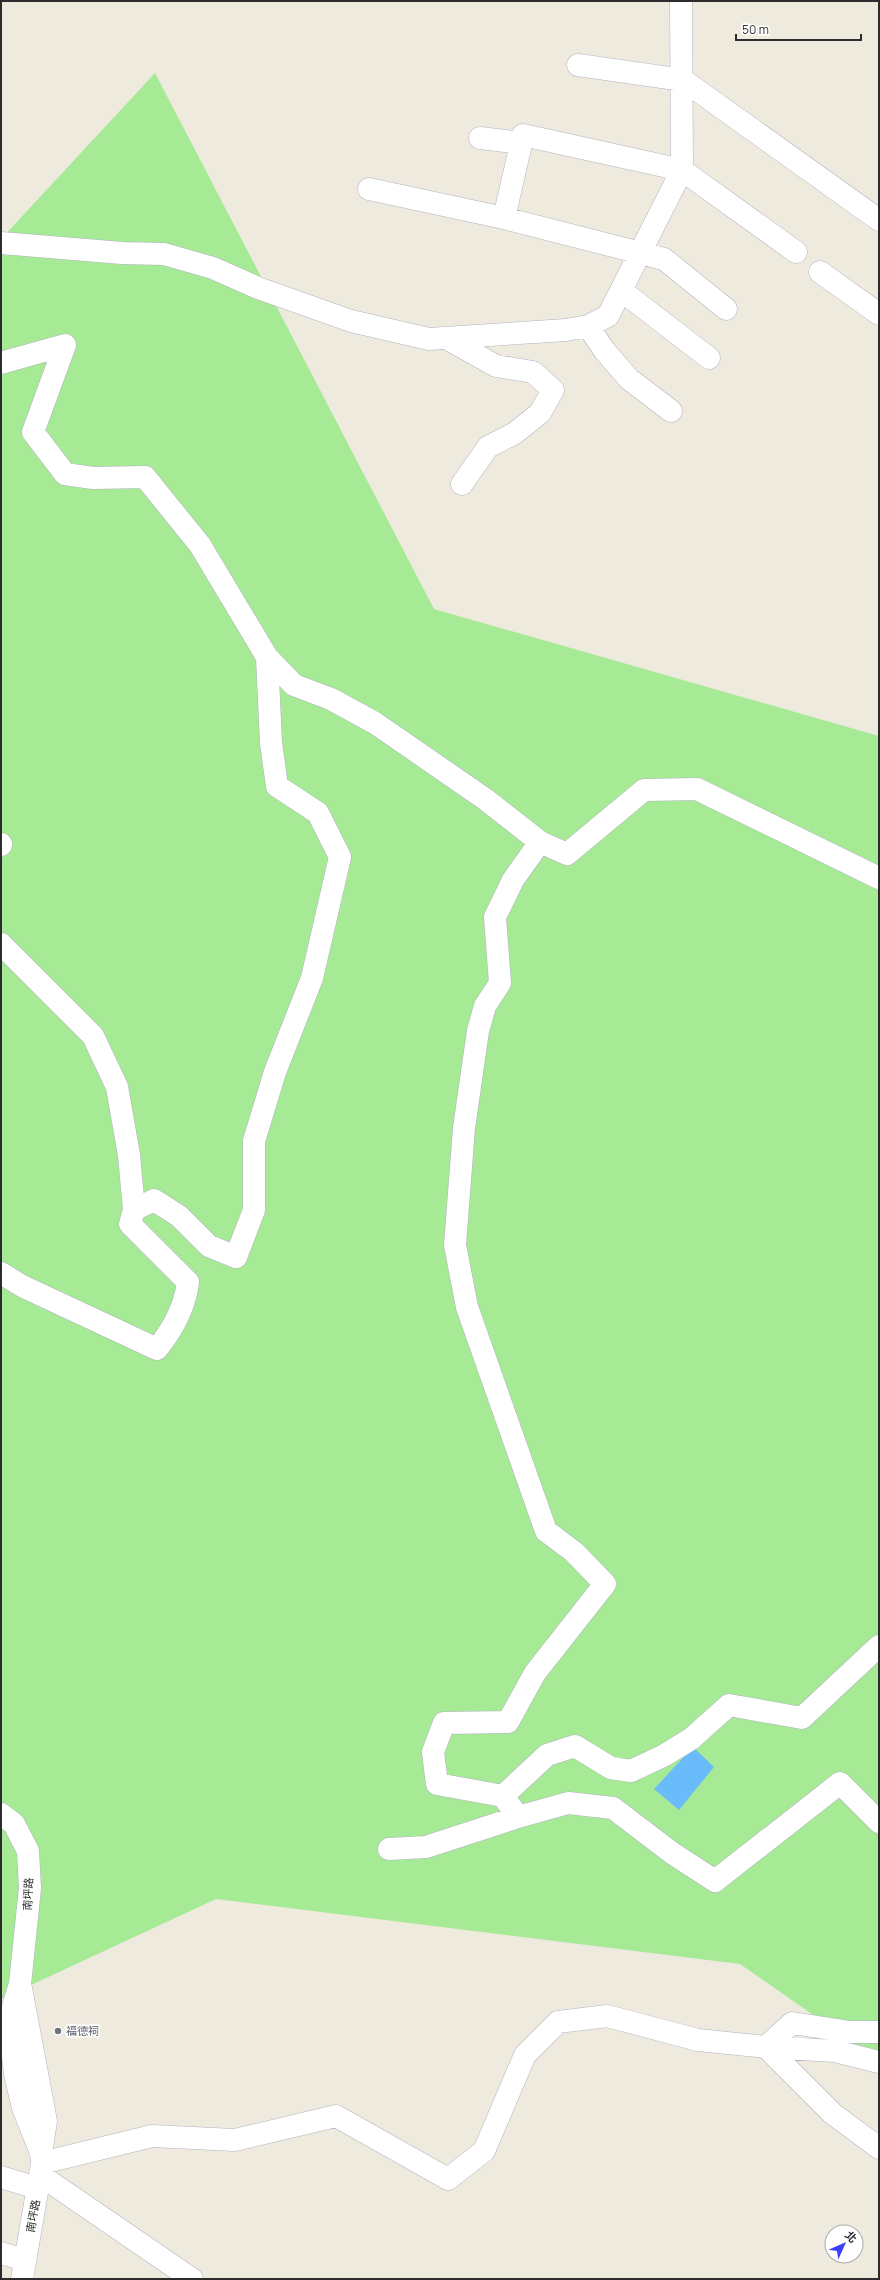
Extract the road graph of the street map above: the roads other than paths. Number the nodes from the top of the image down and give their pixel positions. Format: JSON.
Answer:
{"nodes":[{"id":1,"x":681,"y":1,"type":"edge"},
{"id":2,"x":578,"y":65,"type":"dead end"},
{"id":3,"x":683,"y":80,"type":"junction"},
{"id":4,"x":480,"y":138,"type":"dead end"},
{"id":5,"x":521,"y":143,"type":"junction"},
{"id":6,"x":682,"y":170,"type":"junction"},
{"id":7,"x":369,"y":190,"type":"dead end"},
{"id":8,"x":504,"y":218,"type":"junction"},
{"id":9,"x":879,"y":220,"type":"edge"},
{"id":10,"x":1,"y":243,"type":"edge"},
{"id":11,"x":796,"y":252,"type":"dead end"},
{"id":12,"x":641,"y":254,"type":"junction"},
{"id":13,"x":820,"y":272,"type":"dead end"},
{"id":14,"x":622,"y":291,"type":"junction"},
{"id":15,"x":726,"y":309,"type":"dead end"},
{"id":16,"x":879,"y":314,"type":"edge"},
{"id":17,"x":588,"y":326,"type":"junction"},
{"id":18,"x":446,"y":338,"type":"junction"},
{"id":19,"x":709,"y":358,"type":"dead end"},
{"id":20,"x":1,"y":363,"type":"edge"},
{"id":21,"x":671,"y":411,"type":"dead end"},
{"id":22,"x":462,"y":484,"type":"dead end"},
{"id":23,"x":267,"y":657,"type":"junction"},
{"id":24,"x":540,"y":842,"type":"junction"},
{"id":25,"x":879,"y":878,"type":"edge"},
{"id":26,"x":1,"y":944,"type":"edge"},
{"id":27,"x":134,"y":1210,"type":"junction"},
{"id":28,"x":1,"y":1274,"type":"edge"},
{"id":29,"x":879,"y":1646,"type":"edge"},
{"id":30,"x":503,"y":1796,"type":"junction"},
{"id":31,"x":876,"y":1813,"type":"edge"},
{"id":32,"x":1,"y":1814,"type":"edge"},
{"id":33,"x":518,"y":1817,"type":"junction"},
{"id":34,"x":389,"y":1849,"type":"dead end"},
{"id":35,"x":879,"y":2032,"type":"edge"},
{"id":36,"x":766,"y":2047,"type":"junction"},
{"id":37,"x":879,"y":2062,"type":"edge"},
{"id":38,"x":879,"y":2148,"type":"edge"},
{"id":39,"x":40,"y":2170,"type":"junction"},
{"id":40,"x":1,"y":2177,"type":"edge"},
{"id":41,"x":1,"y":2253,"type":"edge"},
{"id":42,"x":24,"y":2270,"type":"edge"},
{"id":43,"x":192,"y":2279,"type":"edge"}],
"edges":[{"from":1,"to":3,"type":"street"},
{"from":2,"to":3,"type":"street"},
{"from":3,"to":6,"type":"street"},
{"from":3,"to":9,"type":"street"},
{"from":4,"to":5,"type":"street"},
{"from":5,"to":6,"type":"street"},
{"from":5,"to":8,"type":"street"},
{"from":6,"to":11,"type":"street"},
{"from":6,"to":12,"type":"street"},
{"from":7,"to":8,"type":"street"},
{"from":8,"to":12,"type":"street"},
{"from":10,"to":18,"type":"street"},
{"from":12,"to":14,"type":"street"},
{"from":12,"to":15,"type":"street"},
{"from":13,"to":16,"type":"street"},
{"from":14,"to":17,"type":"street"},
{"from":14,"to":19,"type":"street"},
{"from":17,"to":18,"type":"street"},
{"from":17,"to":21,"type":"street"},
{"from":18,"to":22,"type":"street"},
{"from":20,"to":23,"type":"street"},
{"from":23,"to":24,"type":"street"},
{"from":23,"to":27,"type":"street"},
{"from":24,"to":25,"type":"street"},
{"from":24,"to":30,"type":"street"},
{"from":26,"to":27,"type":"street"},
{"from":27,"to":28,"type":"street"},
{"from":29,"to":30,"type":"street"},
{"from":30,"to":33,"type":"street"},
{"from":31,"to":33,"type":"street"},
{"from":32,"to":39,"type":"street","name":"南坪路"},
{"from":33,"to":34,"type":"street"},
{"from":35,"to":36,"type":"street"},
{"from":36,"to":37,"type":"street"},
{"from":36,"to":38,"type":"street"},
{"from":36,"to":39,"type":"street"},
{"from":39,"to":40,"type":"street"},
{"from":39,"to":42,"type":"street","name":"南坪路"},
{"from":39,"to":43,"type":"street"},
{"from":41,"to":42,"type":"street"}]}
